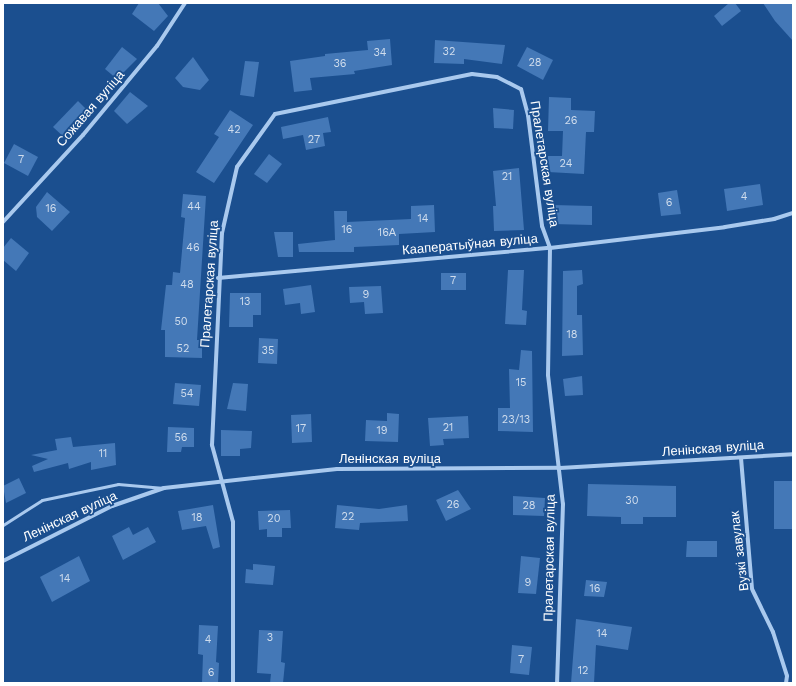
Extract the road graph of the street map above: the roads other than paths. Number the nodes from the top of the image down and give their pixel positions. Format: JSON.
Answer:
{"nodes":[{"id":1,"x":186,"y":3,"type":"edge"},
{"id":2,"x":793,"y":213,"type":"edge"},
{"id":3,"x":3,"y":222,"type":"edge"},
{"id":4,"x":550,"y":248,"type":"junction"},
{"id":5,"x":218,"y":278,"type":"junction"},
{"id":6,"x":793,"y":454,"type":"edge"},
{"id":7,"x":741,"y":458,"type":"junction"},
{"id":8,"x":560,"y":468,"type":"junction"},
{"id":9,"x":223,"y":480,"type":"junction"},
{"id":10,"x":164,"y":488,"type":"junction"},
{"id":11,"x":3,"y":525,"type":"edge"},
{"id":12,"x":3,"y":561,"type":"edge"},
{"id":13,"x":233,"y":683,"type":"edge"},
{"id":14,"x":557,"y":683,"type":"edge"},
{"id":15,"x":786,"y":683,"type":"edge"}],
"edges":[{"from":1,"to":3,"type":"street","name":"Сожавая вуліца"},
{"from":2,"to":4,"type":"street","name":"Кааператыўная вуліца"},
{"from":4,"to":5,"type":"street","name":"Кааператыўная вуліца"},
{"from":4,"to":5,"type":"street","name":"Пралетарская вуліца"},
{"from":4,"to":8,"type":"street","name":"Пралетарская вуліца"},
{"from":5,"to":9,"type":"street","name":"Пралетарская вуліца"},
{"from":6,"to":7,"type":"street","name":"Ленінская вуліца"},
{"from":7,"to":8,"type":"street","name":"Ленінская вуліца"},
{"from":7,"to":15,"type":"street","name":"Вузкі завулак"},
{"from":8,"to":9,"type":"street","name":"Ленінская вуліца"},
{"from":8,"to":14,"type":"street","name":"Пралетарская вуліца"},
{"from":9,"to":10,"type":"street","name":"Ленінская вуліца"},
{"from":9,"to":13,"type":"street","name":"Пралетарская вуліца"},
{"from":10,"to":11,"type":"lane"},
{"from":10,"to":12,"type":"street","name":"Ленінская вуліца"}]}
